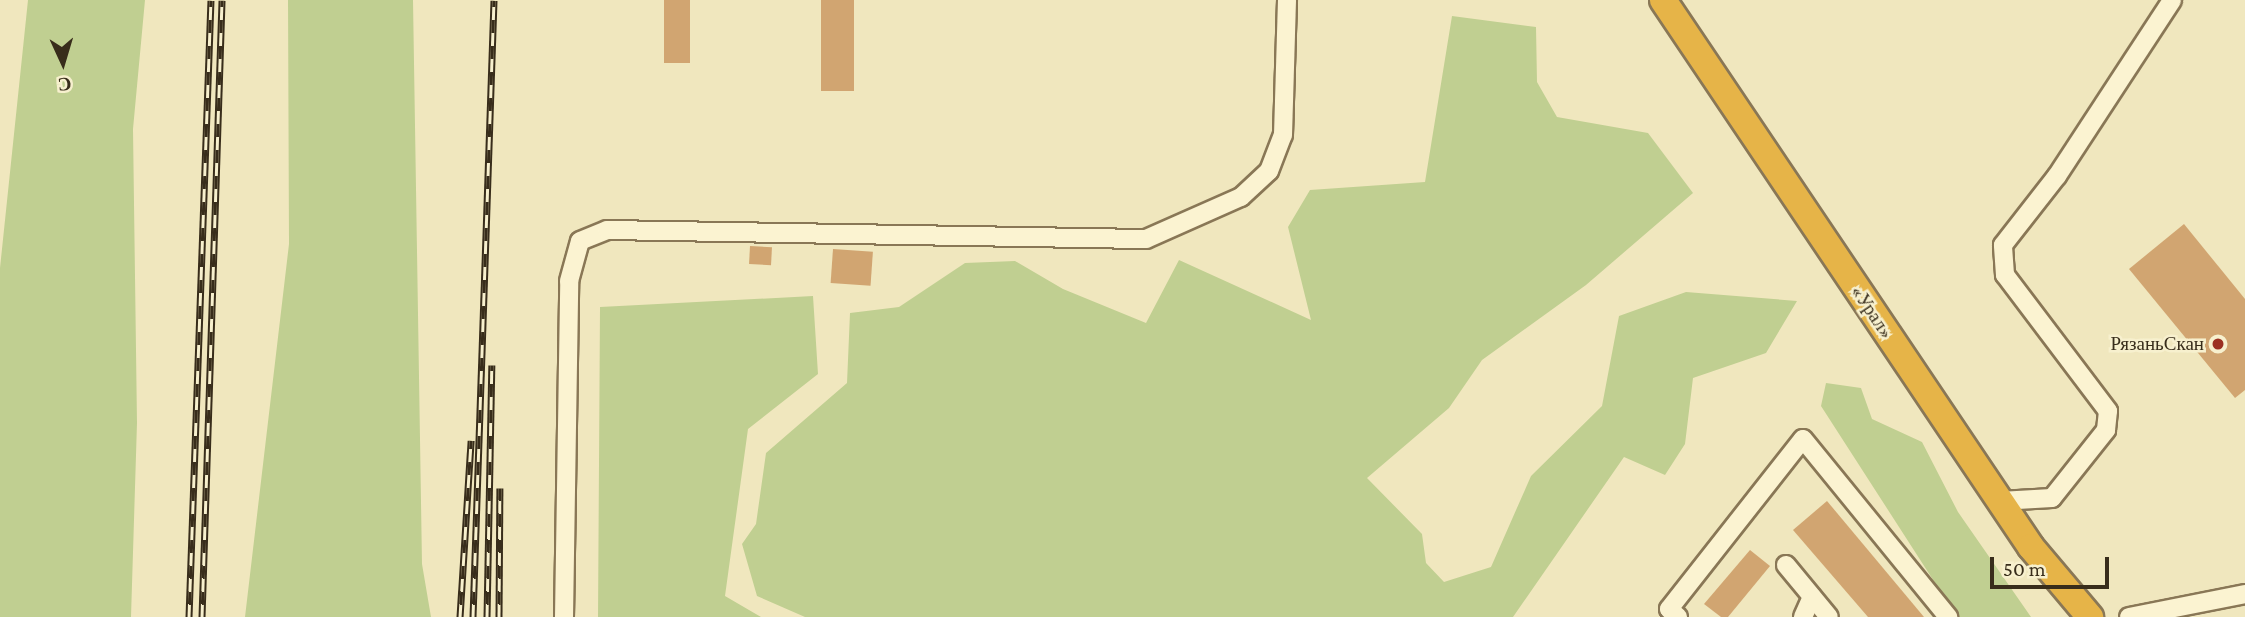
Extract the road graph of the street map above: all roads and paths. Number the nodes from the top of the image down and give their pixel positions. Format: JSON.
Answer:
{"nodes":[{"id":1,"x":1287,"y":0,"type":"edge"},
{"id":2,"x":1662,"y":0,"type":"edge"},
{"id":3,"x":2172,"y":0,"type":"edge"},
{"id":4,"x":2000,"y":501,"type":"junction"},
{"id":5,"x":1786,"y":565,"type":"dead end"},
{"id":6,"x":2245,"y":594,"type":"edge"},
{"id":7,"x":1812,"y":597,"type":"junction"},
{"id":8,"x":564,"y":617,"type":"edge"},
{"id":9,"x":1678,"y":617,"type":"edge"},
{"id":10,"x":1804,"y":617,"type":"edge"},
{"id":11,"x":1829,"y":617,"type":"edge"},
{"id":12,"x":1948,"y":617,"type":"edge"},
{"id":13,"x":2090,"y":617,"type":"edge"},
{"id":14,"x":2129,"y":617,"type":"edge"}],
"edges":[{"from":1,"to":8,"type":"street"},
{"from":2,"to":4,"type":"highway","name":"«Урал»"},
{"from":3,"to":4,"type":"street"},
{"from":4,"to":13,"type":"highway","name":"«Урал»"},
{"from":5,"to":7,"type":"street"},
{"from":6,"to":14,"type":"street"},
{"from":7,"to":10,"type":"street"},
{"from":7,"to":11,"type":"street"},
{"from":9,"to":12,"type":"street"}]}
